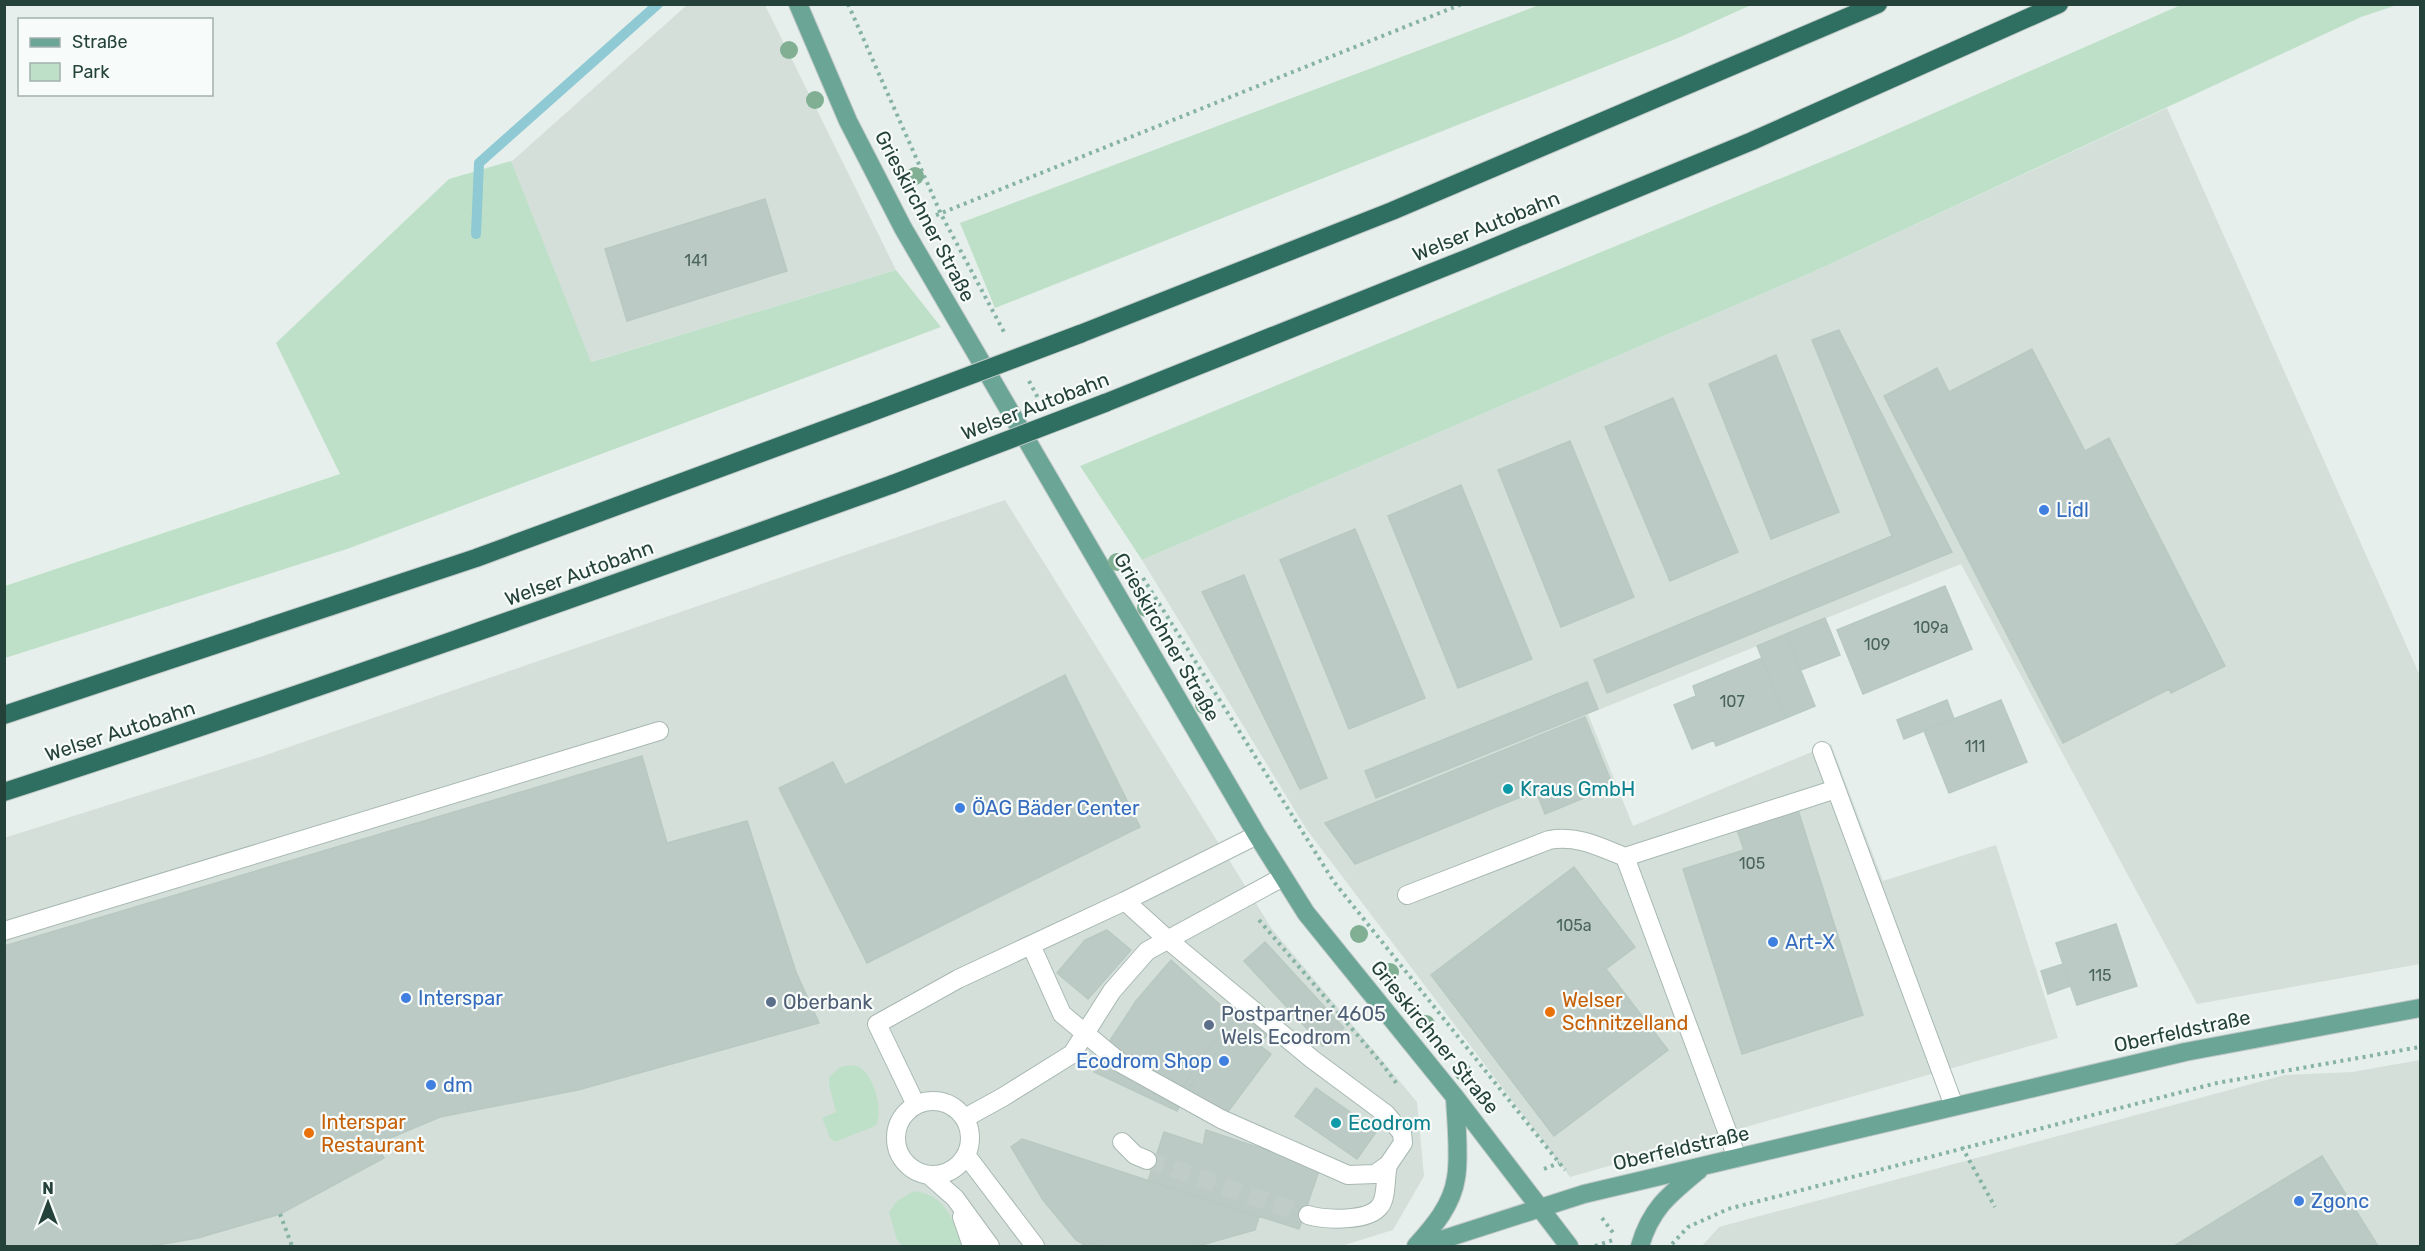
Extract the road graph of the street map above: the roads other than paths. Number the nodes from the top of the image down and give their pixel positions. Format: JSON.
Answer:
{"nodes":[{"id":1,"x":798,"y":4,"type":"edge"},
{"id":2,"x":1878,"y":4,"type":"edge"},
{"id":3,"x":2059,"y":4,"type":"edge"},
{"id":4,"x":4,"y":715,"type":"edge"},
{"id":5,"x":659,"y":730,"type":"dead end"},
{"id":6,"x":1822,"y":751,"type":"dead end"},
{"id":7,"x":1836,"y":789,"type":"junction"},
{"id":8,"x":4,"y":792,"type":"edge"},
{"id":9,"x":1257,"y":835,"type":"junction"},
{"id":10,"x":1625,"y":858,"type":"junction"},
{"id":11,"x":1283,"y":877,"type":"junction"},
{"id":12,"x":1407,"y":895,"type":"dead end"},
{"id":13,"x":1125,"y":902,"type":"junction"},
{"id":14,"x":4,"y":931,"type":"edge"},
{"id":15,"x":1167,"y":939,"type":"junction"},
{"id":16,"x":1031,"y":945,"type":"junction"},
{"id":17,"x":2421,"y":1008,"type":"edge"},
{"id":18,"x":1084,"y":1033,"type":"junction"},
{"id":19,"x":1455,"y":1097,"type":"junction"},
{"id":20,"x":916,"y":1105,"type":"junction"},
{"id":21,"x":1954,"y":1106,"type":"junction"},
{"id":22,"x":965,"y":1118,"type":"junction"},
{"id":23,"x":1122,"y":1142,"type":"dead end"},
{"id":24,"x":966,"y":1155,"type":"junction"},
{"id":25,"x":1737,"y":1158,"type":"junction"},
{"id":26,"x":1147,"y":1160,"type":"tunnel mouth"},
{"id":27,"x":1388,"y":1165,"type":"junction"},
{"id":28,"x":1702,"y":1166,"type":"junction"},
{"id":29,"x":930,"y":1176,"type":"junction"},
{"id":30,"x":955,"y":1198,"type":"junction"},
{"id":31,"x":1540,"y":1209,"type":"junction"},
{"id":32,"x":1308,"y":1215,"type":"tunnel mouth"},
{"id":33,"x":972,"y":1246,"type":"edge"},
{"id":34,"x":990,"y":1246,"type":"edge"},
{"id":35,"x":1035,"y":1246,"type":"edge"},
{"id":36,"x":1416,"y":1246,"type":"edge"},
{"id":37,"x":1422,"y":1246,"type":"edge"},
{"id":38,"x":1569,"y":1246,"type":"edge"},
{"id":39,"x":1640,"y":1246,"type":"edge"}],
"edges":[{"from":1,"to":9,"type":"main road","name":"Grieskirchner Straße"},
{"from":2,"to":4,"type":"highway","bridge":true},
{"from":3,"to":8,"type":"highway","name":"Welser Autobahn","bridge":true},
{"from":5,"to":14,"type":"lane"},
{"from":6,"to":7,"type":"lane"},
{"from":7,"to":10,"type":"lane"},
{"from":7,"to":21,"type":"lane"},
{"from":9,"to":11,"type":"main road","name":"Grieskirchner Straße"},
{"from":9,"to":13,"type":"lane"},
{"from":10,"to":12,"type":"lane"},
{"from":10,"to":25,"type":"lane"},
{"from":11,"to":15,"type":"lane"},
{"from":11,"to":19,"type":"main road","name":"Grieskirchner Straße"},
{"from":13,"to":15,"type":"lane"},
{"from":13,"to":16,"type":"lane"},
{"from":15,"to":18,"type":"lane"},
{"from":15,"to":27,"type":"lane"},
{"from":16,"to":18,"type":"lane"},
{"from":16,"to":20,"type":"lane"},
{"from":17,"to":21,"type":"main road","name":"Oberfeldstraße"},
{"from":18,"to":22,"type":"lane"},
{"from":18,"to":27,"type":"lane"},
{"from":19,"to":31,"type":"main road","name":"Grieskirchner Straße"},
{"from":19,"to":36,"type":"main road"},
{"from":20,"to":22,"type":"lane"},
{"from":20,"to":29,"type":"lane"},
{"from":21,"to":25,"type":"main road","name":"Oberfeldstraße"},
{"from":22,"to":24,"type":"lane"},
{"from":23,"to":26,"type":"lane"},
{"from":24,"to":29,"type":"lane"},
{"from":24,"to":35,"type":"lane"},
{"from":25,"to":28,"type":"main road","name":"Oberfeldstraße"},
{"from":27,"to":32,"type":"lane"},
{"from":28,"to":31,"type":"main road","name":"Oberfeldstraße"},
{"from":28,"to":39,"type":"main road"},
{"from":29,"to":30,"type":"lane"},
{"from":30,"to":33,"type":"lane"},
{"from":30,"to":34,"type":"lane"},
{"from":31,"to":37,"type":"main road","name":"Oberfeldstraße"},
{"from":31,"to":38,"type":"main road","name":"Grieskirchner Straße"}]}
